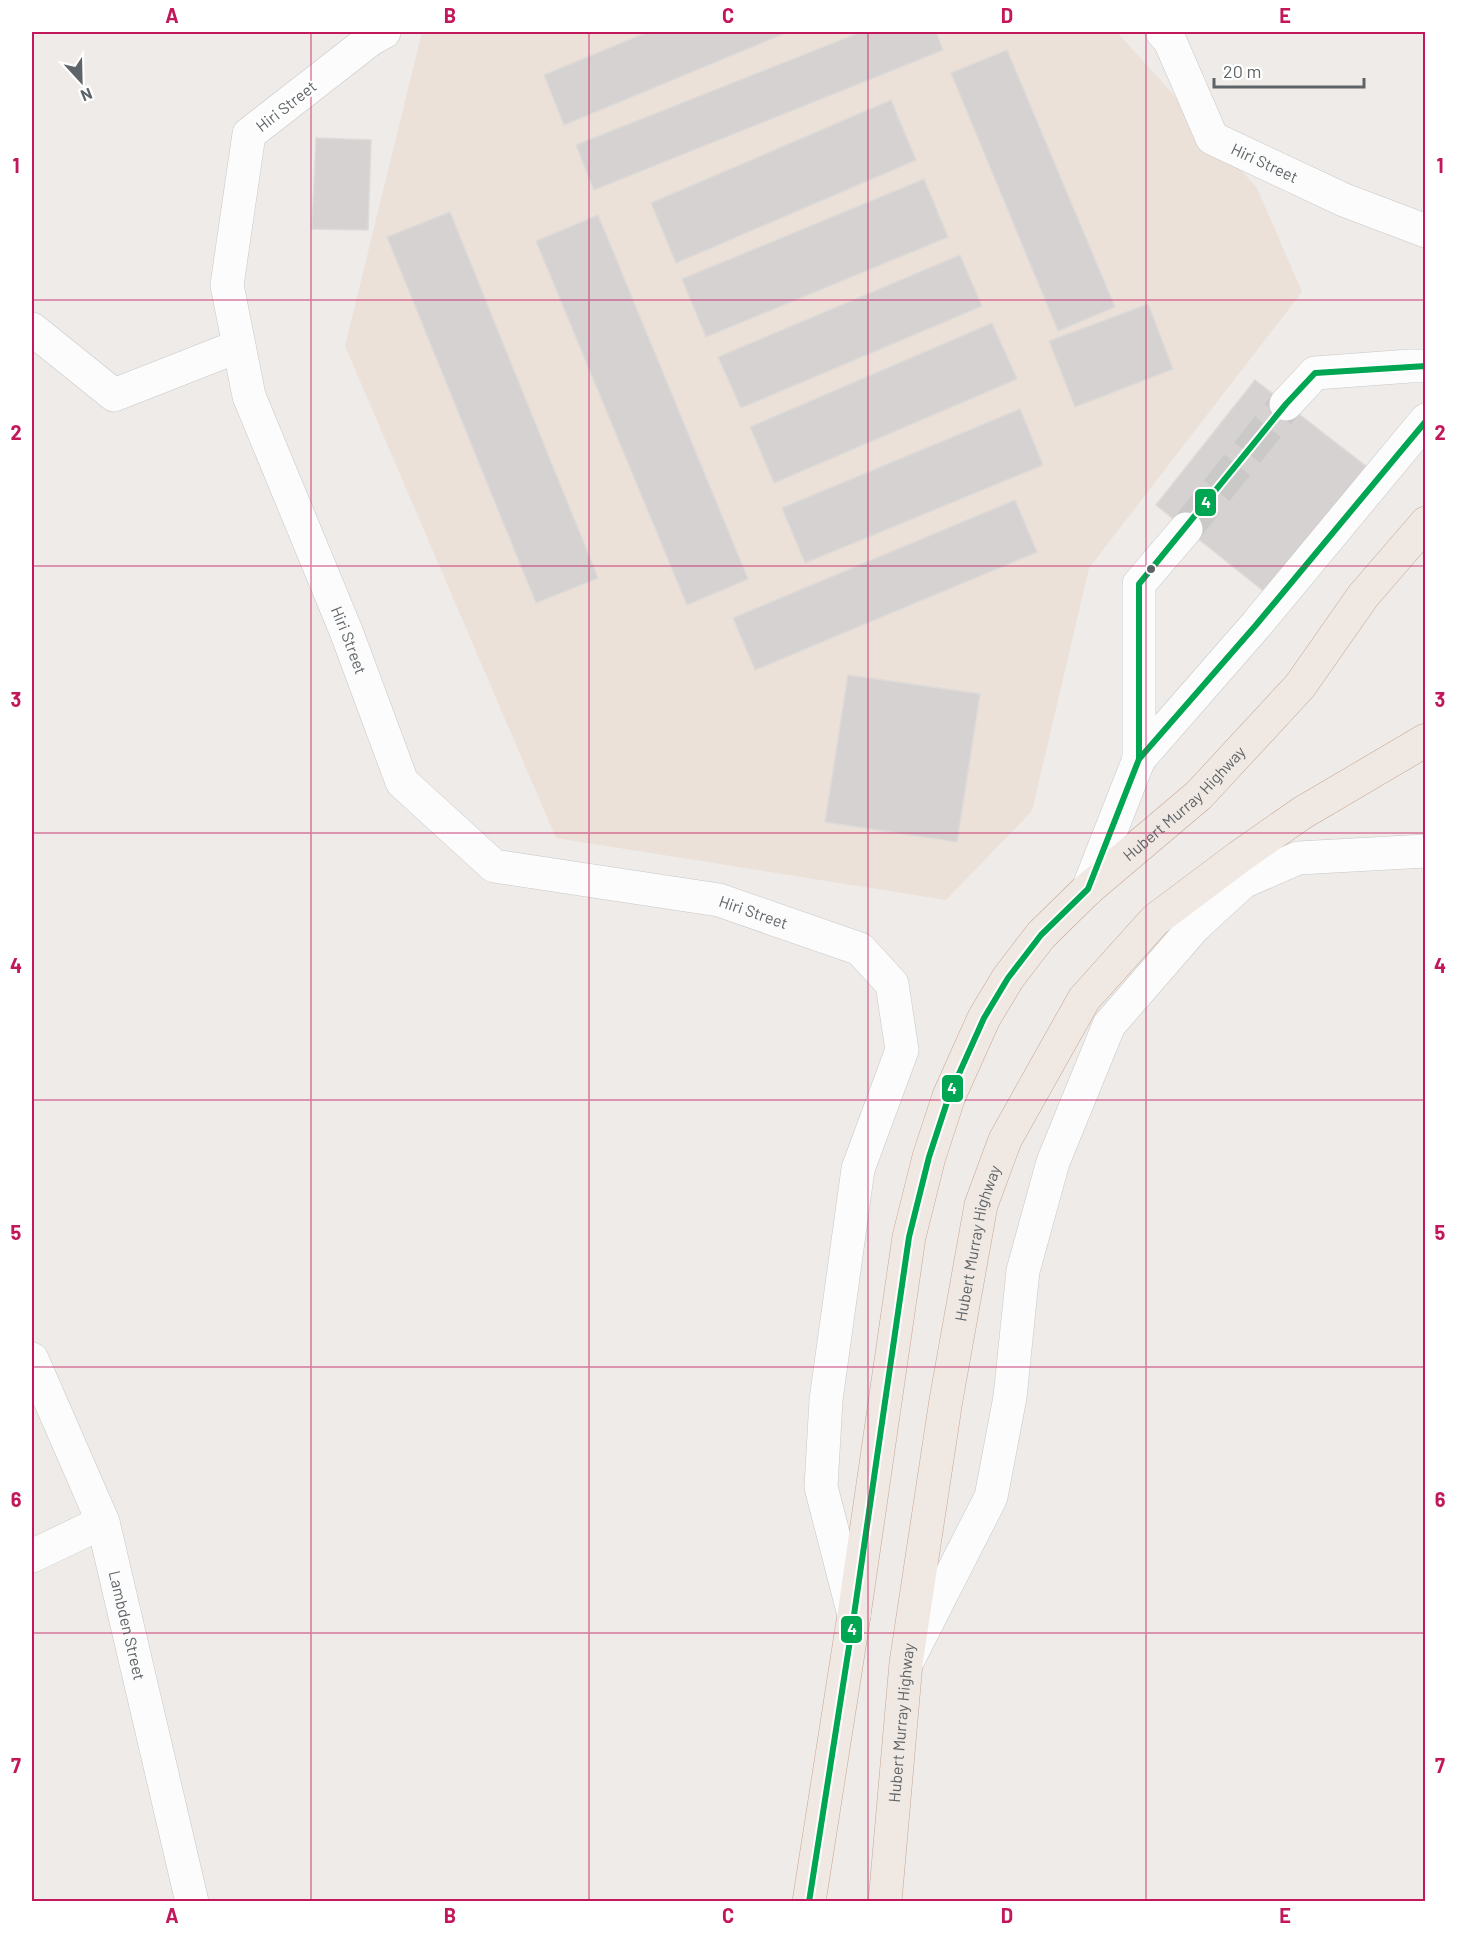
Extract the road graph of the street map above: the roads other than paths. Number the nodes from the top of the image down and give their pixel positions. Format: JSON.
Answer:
{"nodes":[{"id":1,"x":1162,"y":32,"type":"edge"},
{"id":2,"x":373,"y":34,"type":"edge"},
{"id":3,"x":1425,"y":231,"type":"edge"},
{"id":4,"x":32,"y":329,"type":"edge"},
{"id":5,"x":239,"y":346,"type":"junction"},
{"id":6,"x":1425,"y":366,"type":"edge"},
{"id":7,"x":1286,"y":404,"type":"tunnel mouth"},
{"id":8,"x":1425,"y":420,"type":"edge"},
{"id":9,"x":1425,"y":523,"type":"edge"},
{"id":10,"x":1185,"y":529,"type":"tunnel mouth"},
{"id":11,"x":1425,"y":741,"type":"edge"},
{"id":12,"x":1139,"y":759,"type":"junction"},
{"id":13,"x":1425,"y":851,"type":"edge"},
{"id":14,"x":1088,"y":889,"type":"junction"},
{"id":15,"x":32,"y":1359,"type":"edge"},
{"id":16,"x":103,"y":1522,"type":"junction"},
{"id":17,"x":32,"y":1556,"type":"edge"},
{"id":18,"x":854,"y":1615,"type":"junction"},
{"id":19,"x":906,"y":1664,"type":"junction"},
{"id":20,"x":192,"y":1902,"type":"edge"},
{"id":21,"x":809,"y":1902,"type":"edge"},
{"id":22,"x":885,"y":1902,"type":"edge"}],
"edges":[{"from":1,"to":3,"type":"street","name":"Hiri Street"},
{"from":2,"to":5,"type":"street","name":"Hiri Street"},
{"from":4,"to":5,"type":"street"},
{"from":5,"to":18,"type":"street","name":"Hiri Street"},
{"from":6,"to":7,"type":"street"},
{"from":8,"to":12,"type":"street"},
{"from":9,"to":14,"type":"highway","name":"Hubert Murray Highway"},
{"from":10,"to":12,"type":"street"},
{"from":11,"to":19,"type":"highway","name":"Hubert Murray Highway"},
{"from":12,"to":14,"type":"street"},
{"from":13,"to":19,"type":"street"},
{"from":14,"to":18,"type":"highway","name":"Hubert Murray Highway"},
{"from":15,"to":16,"type":"street","name":"Lambden Street"},
{"from":16,"to":17,"type":"street"},
{"from":16,"to":20,"type":"street","name":"Lambden Street"},
{"from":18,"to":21,"type":"highway","name":"Hubert Murray Highway"},
{"from":19,"to":22,"type":"highway","name":"Hubert Murray Highway"}]}
